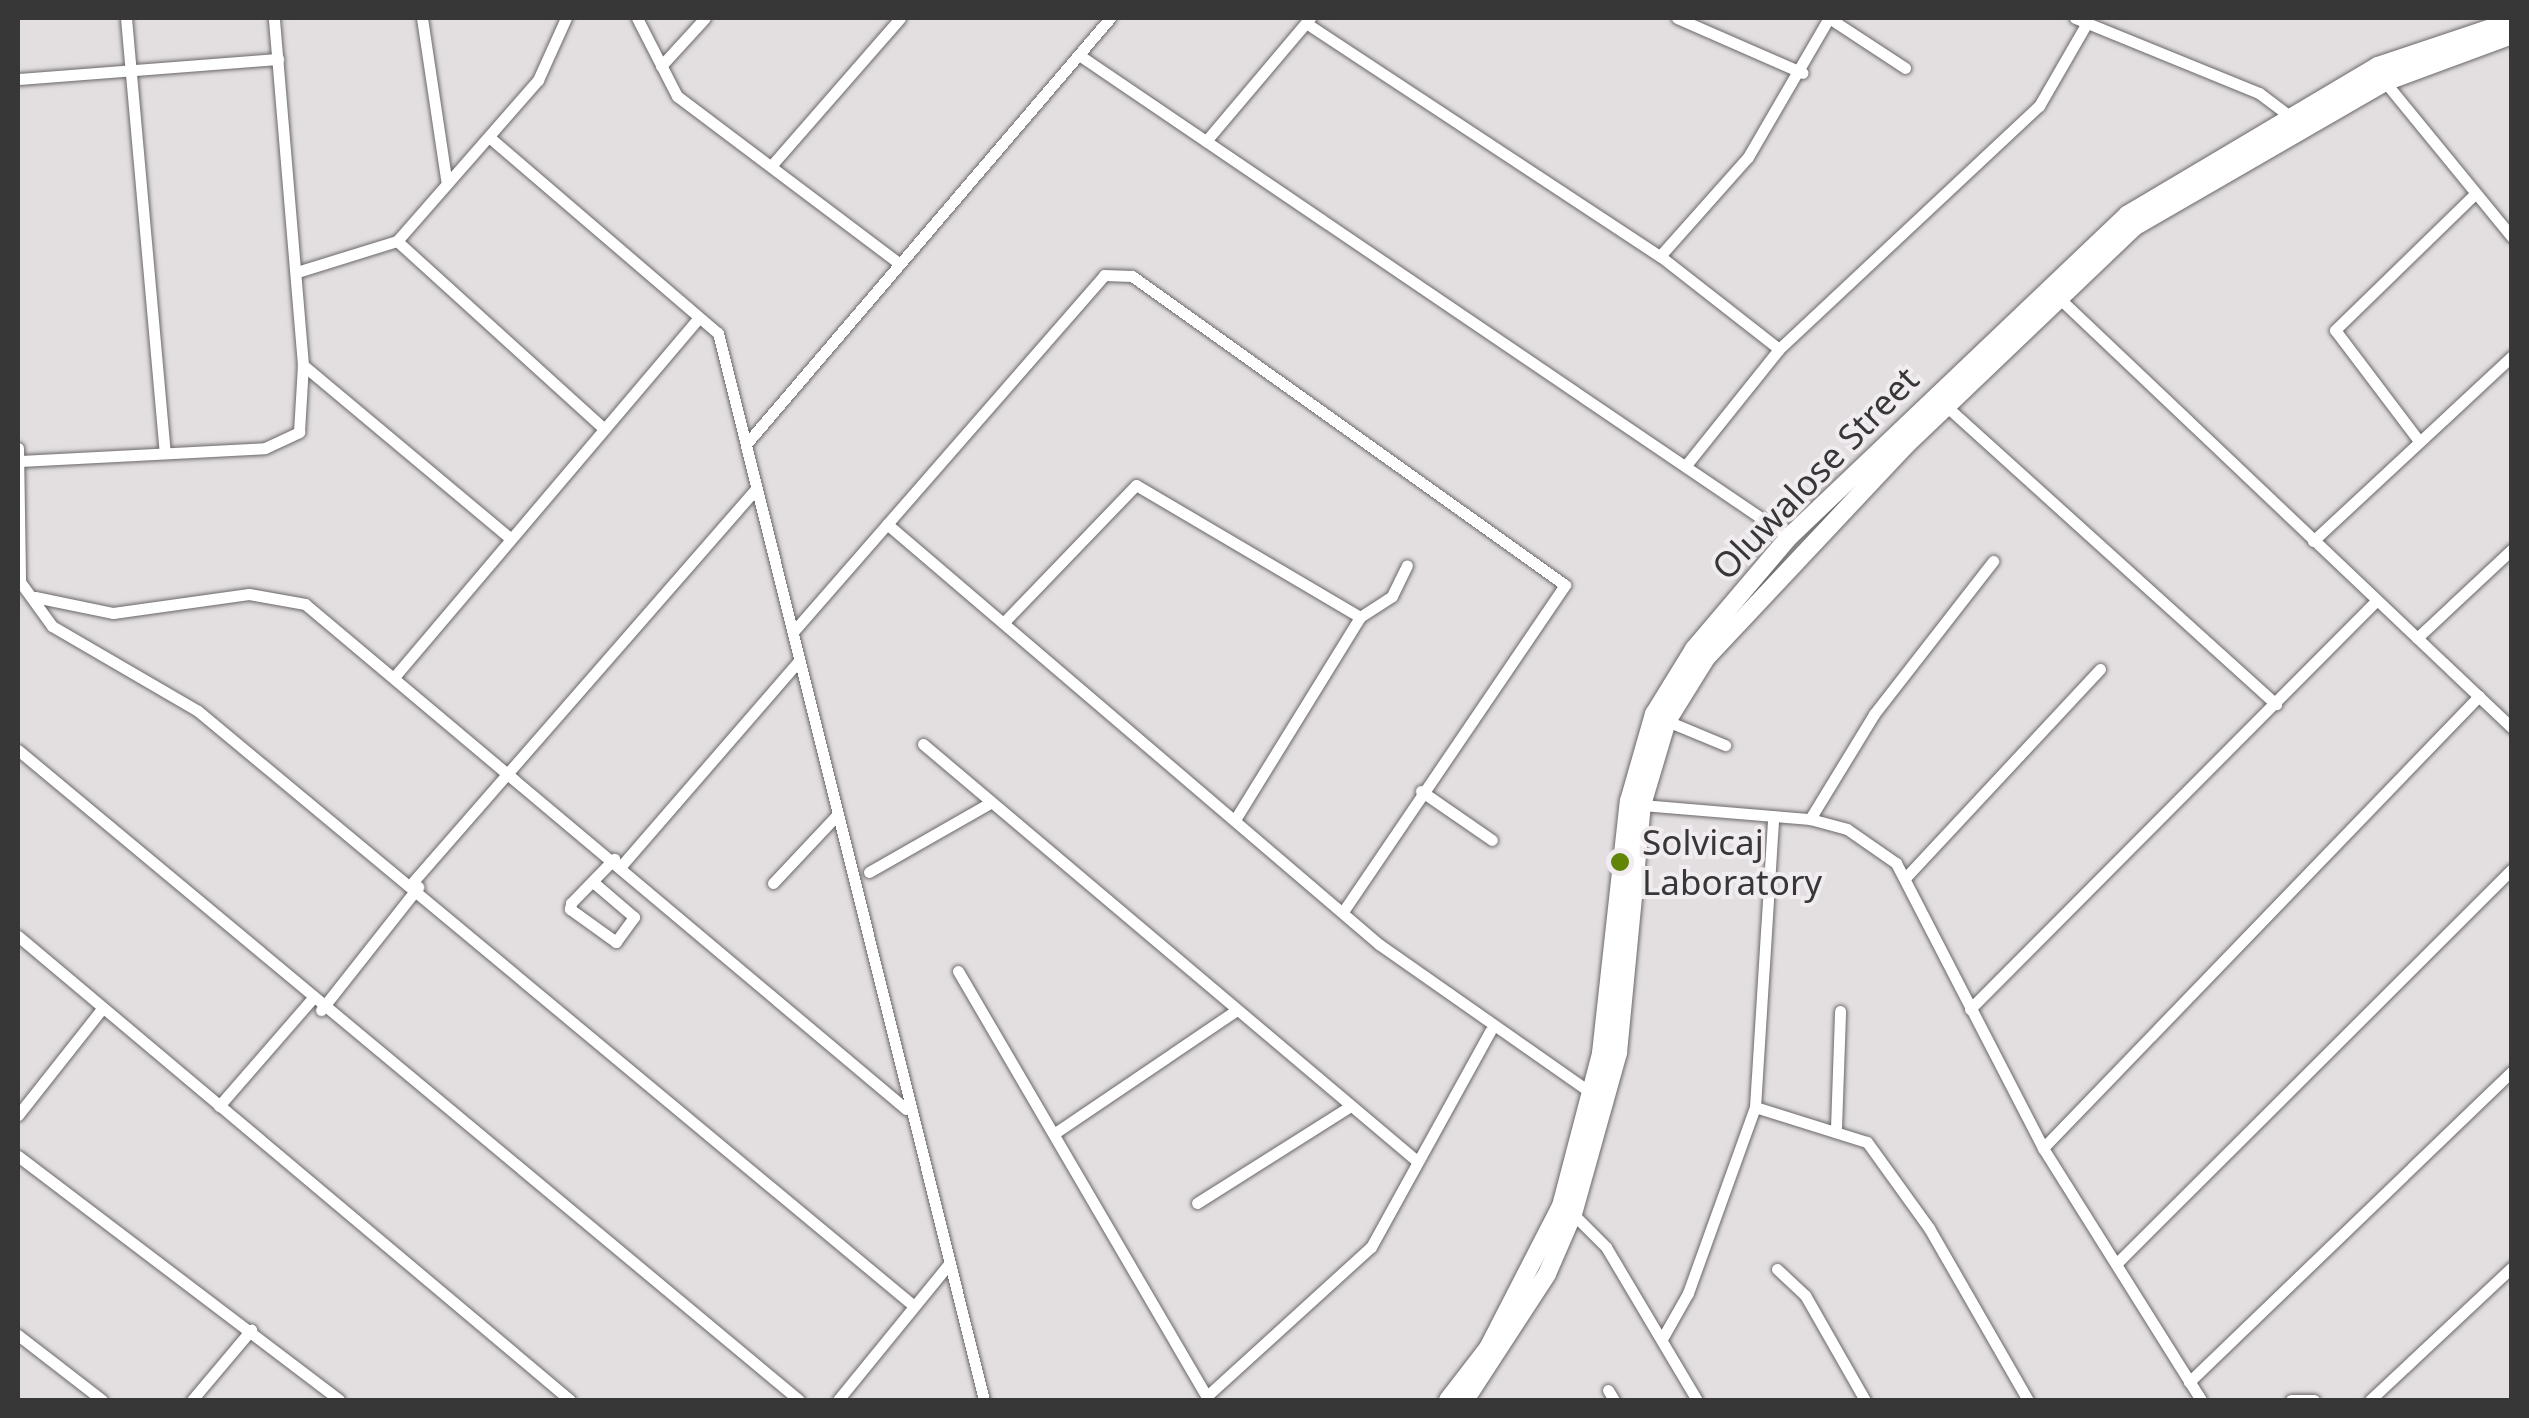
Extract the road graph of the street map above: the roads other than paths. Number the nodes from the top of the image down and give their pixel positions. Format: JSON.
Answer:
{"nodes":[{"id":1,"x":126,"y":18,"type":"edge"},
{"id":2,"x":274,"y":18,"type":"edge"},
{"id":3,"x":422,"y":18,"type":"edge"},
{"id":4,"x":566,"y":18,"type":"edge"},
{"id":5,"x":636,"y":18,"type":"edge"},
{"id":6,"x":705,"y":18,"type":"edge"},
{"id":7,"x":900,"y":18,"type":"edge"},
{"id":8,"x":1110,"y":18,"type":"edge"},
{"id":9,"x":1678,"y":18,"type":"edge"},
{"id":10,"x":1829,"y":18,"type":"edge"},
{"id":11,"x":1308,"y":20,"type":"edge"},
{"id":12,"x":2081,"y":20,"type":"edge"},
{"id":13,"x":2512,"y":21,"type":"edge"},
{"id":14,"x":2474,"y":24,"type":"edge"},
{"id":15,"x":2512,"y":34,"type":"edge"},
{"id":16,"x":1080,"y":55,"type":"junction"},
{"id":17,"x":278,"y":59,"type":"junction"},
{"id":18,"x":131,"y":66,"type":"junction"},
{"id":19,"x":661,"y":66,"type":"junction"},
{"id":20,"x":1905,"y":68,"type":"dead end"},
{"id":21,"x":1802,"y":73,"type":"junction"},
{"id":22,"x":18,"y":79,"type":"edge"},
{"id":23,"x":2385,"y":82,"type":"junction"},
{"id":24,"x":2292,"y":118,"type":"junction"},
{"id":25,"x":489,"y":137,"type":"junction"},
{"id":26,"x":1206,"y":141,"type":"junction"},
{"id":27,"x":771,"y":166,"type":"junction"},
{"id":28,"x":446,"y":179,"type":"junction"},
{"id":29,"x":2474,"y":195,"type":"junction"},
{"id":30,"x":2512,"y":238,"type":"edge"},
{"id":31,"x":397,"y":241,"type":"junction"},
{"id":32,"x":1660,"y":256,"type":"junction"},
{"id":33,"x":900,"y":264,"type":"junction"},
{"id":34,"x":296,"y":272,"type":"junction"},
{"id":35,"x":2060,"y":299,"type":"junction"},
{"id":36,"x":698,"y":319,"type":"junction"},
{"id":37,"x":1779,"y":350,"type":"junction"},
{"id":38,"x":2512,"y":356,"type":"edge"},
{"id":39,"x":303,"y":366,"type":"junction"},
{"id":40,"x":1973,"y":370,"type":"junction"},
{"id":41,"x":1946,"y":406,"type":"junction"},
{"id":42,"x":604,"y":429,"type":"junction"},
{"id":43,"x":2420,"y":440,"type":"junction"},
{"id":44,"x":748,"y":443,"type":"junction"},
{"id":45,"x":165,"y":452,"type":"junction"},
{"id":46,"x":19,"y":454,"type":"edge"},
{"id":47,"x":1687,"y":464,"type":"junction"},
{"id":48,"x":755,"y":490,"type":"junction"},
{"id":49,"x":887,"y":524,"type":"junction"},
{"id":50,"x":1789,"y":537,"type":"junction"},
{"id":51,"x":510,"y":538,"type":"junction"},
{"id":52,"x":2313,"y":541,"type":"junction"},
{"id":53,"x":2512,"y":548,"type":"edge"},
{"id":54,"x":1993,"y":562,"type":"dead end"},
{"id":55,"x":1407,"y":565,"type":"dead end"},
{"id":56,"x":19,"y":580,"type":"edge"},
{"id":57,"x":35,"y":596,"type":"junction"},
{"id":58,"x":2376,"y":601,"type":"junction"},
{"id":59,"x":1360,"y":618,"type":"junction"},
{"id":60,"x":1007,"y":619,"type":"junction"},
{"id":61,"x":792,"y":632,"type":"junction"},
{"id":62,"x":2417,"y":638,"type":"junction"},
{"id":63,"x":798,"y":662,"type":"junction"},
{"id":64,"x":2100,"y":668,"type":"dead end"},
{"id":65,"x":395,"y":676,"type":"junction"},
{"id":66,"x":2478,"y":696,"type":"junction"},
{"id":67,"x":2276,"y":704,"type":"junction"},
{"id":68,"x":1667,"y":720,"type":"junction"},
{"id":69,"x":2512,"y":728,"type":"edge"},
{"id":70,"x":923,"y":744,"type":"dead end"},
{"id":71,"x":1725,"y":745,"type":"dead end"},
{"id":72,"x":18,"y":750,"type":"edge"},
{"id":73,"x":506,"y":774,"type":"junction"},
{"id":74,"x":1421,"y":790,"type":"junction"},
{"id":75,"x":988,"y":804,"type":"junction"},
{"id":76,"x":1642,"y":805,"type":"junction"},
{"id":77,"x":837,"y":815,"type":"junction"},
{"id":78,"x":1773,"y":816,"type":"junction"},
{"id":79,"x":1236,"y":818,"type":"junction"},
{"id":80,"x":1810,"y":819,"type":"junction"},
{"id":81,"x":1492,"y":840,"type":"dead end"},
{"id":82,"x":618,"y":862,"type":"junction"},
{"id":83,"x":2512,"y":869,"type":"edge"},
{"id":84,"x":869,"y":872,"type":"dead end"},
{"id":85,"x":1907,"y":876,"type":"junction"},
{"id":86,"x":592,"y":882,"type":"junction"},
{"id":87,"x":773,"y":884,"type":"dead end"},
{"id":88,"x":415,"y":885,"type":"junction"},
{"id":89,"x":1343,"y":912,"type":"junction"},
{"id":90,"x":18,"y":936,"type":"edge"},
{"id":91,"x":958,"y":971,"type":"dead end"},
{"id":92,"x":311,"y":1000,"type":"junction"},
{"id":93,"x":101,"y":1010,"type":"junction"},
{"id":94,"x":321,"y":1010,"type":"junction"},
{"id":95,"x":1235,"y":1010,"type":"junction"},
{"id":96,"x":1970,"y":1010,"type":"junction"},
{"id":97,"x":1840,"y":1011,"type":"dead end"},
{"id":98,"x":1490,"y":1030,"type":"junction"},
{"id":99,"x":2512,"y":1071,"type":"edge"},
{"id":100,"x":1592,"y":1094,"type":"junction"},
{"id":101,"x":218,"y":1106,"type":"junction"},
{"id":102,"x":1349,"y":1107,"type":"junction"},
{"id":103,"x":1755,"y":1107,"type":"junction"},
{"id":104,"x":906,"y":1108,"type":"junction"},
{"id":105,"x":18,"y":1115,"type":"edge"},
{"id":106,"x":1836,"y":1128,"type":"junction"},
{"id":107,"x":1055,"y":1132,"type":"junction"},
{"id":108,"x":2043,"y":1148,"type":"junction"},
{"id":109,"x":18,"y":1156,"type":"edge"},
{"id":110,"x":1417,"y":1161,"type":"junction"},
{"id":111,"x":1197,"y":1204,"type":"dead end"},
{"id":112,"x":1573,"y":1214,"type":"junction"},
{"id":113,"x":2118,"y":1262,"type":"junction"},
{"id":114,"x":949,"y":1264,"type":"junction"},
{"id":115,"x":2512,"y":1267,"type":"edge"},
{"id":116,"x":1777,"y":1268,"type":"dead end"},
{"id":117,"x":914,"y":1306,"type":"junction"},
{"id":118,"x":251,"y":1330,"type":"junction"},
{"id":119,"x":18,"y":1335,"type":"edge"},
{"id":120,"x":1662,"y":1339,"type":"junction"},
{"id":121,"x":2189,"y":1382,"type":"junction"},
{"id":122,"x":1208,"y":1398,"type":"edge"},
{"id":123,"x":102,"y":1400,"type":"edge"},
{"id":124,"x":192,"y":1400,"type":"edge"},
{"id":125,"x":339,"y":1400,"type":"edge"},
{"id":126,"x":570,"y":1400,"type":"edge"},
{"id":127,"x":799,"y":1400,"type":"edge"},
{"id":128,"x":838,"y":1400,"type":"edge"},
{"id":129,"x":984,"y":1400,"type":"edge"},
{"id":130,"x":1448,"y":1400,"type":"edge"},
{"id":131,"x":1465,"y":1400,"type":"edge"},
{"id":132,"x":1697,"y":1400,"type":"edge"},
{"id":133,"x":1865,"y":1400,"type":"edge"},
{"id":134,"x":2028,"y":1400,"type":"edge"},
{"id":135,"x":2201,"y":1400,"type":"edge"},
{"id":136,"x":2291,"y":1400,"type":"edge"},
{"id":137,"x":2314,"y":1400,"type":"edge"},
{"id":138,"x":2370,"y":1400,"type":"edge"}],
"edges":[{"from":1,"to":18,"type":"street"},
{"from":2,"to":17,"type":"street"},
{"from":3,"to":28,"type":"street"},
{"from":4,"to":25,"type":"street"},
{"from":5,"to":19,"type":"street"},
{"from":6,"to":19,"type":"street"},
{"from":7,"to":27,"type":"street"},
{"from":8,"to":16,"type":"street"},
{"from":9,"to":21,"type":"street"},
{"from":10,"to":20,"type":"street"},
{"from":10,"to":21,"type":"street"},
{"from":11,"to":26,"type":"street"},
{"from":11,"to":32,"type":"street"},
{"from":12,"to":24,"type":"street"},
{"from":12,"to":37,"type":"street"},
{"from":13,"to":14,"type":"street","name":"Oluwalose Street"},
{"from":14,"to":24,"type":"street","name":"Oluwalose Street"},
{"from":15,"to":23,"type":"street","name":"Oluwalose Street"},
{"from":16,"to":26,"type":"street"},
{"from":16,"to":33,"type":"street"},
{"from":17,"to":18,"type":"street"},
{"from":17,"to":34,"type":"street"},
{"from":18,"to":22,"type":"street"},
{"from":18,"to":45,"type":"street"},
{"from":19,"to":27,"type":"street"},
{"from":21,"to":32,"type":"street"},
{"from":23,"to":29,"type":"street"},
{"from":23,"to":35,"type":"street","name":"Oluwalose Street"},
{"from":24,"to":40,"type":"street","name":"Oluwalose Street"},
{"from":25,"to":28,"type":"street"},
{"from":25,"to":36,"type":"street"},
{"from":26,"to":47,"type":"street"},
{"from":27,"to":33,"type":"street"},
{"from":28,"to":31,"type":"street"},
{"from":29,"to":30,"type":"street"},
{"from":29,"to":43,"type":"street"},
{"from":31,"to":34,"type":"street"},
{"from":31,"to":42,"type":"street"},
{"from":32,"to":37,"type":"street"},
{"from":33,"to":44,"type":"street"},
{"from":34,"to":39,"type":"street"},
{"from":35,"to":40,"type":"street","name":"Oluwalose Street"},
{"from":35,"to":52,"type":"street"},
{"from":36,"to":42,"type":"street"},
{"from":36,"to":44,"type":"street"},
{"from":37,"to":47,"type":"street"},
{"from":38,"to":43,"type":"street"},
{"from":39,"to":45,"type":"street"},
{"from":39,"to":51,"type":"street"},
{"from":40,"to":41,"type":"street","name":"Oluwalose Street"},
{"from":40,"to":50,"type":"street","name":"Oluwalose Street"},
{"from":41,"to":67,"type":"street"},
{"from":41,"to":68,"type":"street","name":"Oluwalose Street"},
{"from":42,"to":51,"type":"street"},
{"from":43,"to":52,"type":"street"},
{"from":44,"to":48,"type":"street"},
{"from":45,"to":46,"type":"street"},
{"from":46,"to":56,"type":"street"},
{"from":47,"to":50,"type":"street"},
{"from":48,"to":61,"type":"street"},
{"from":48,"to":73,"type":"street"},
{"from":49,"to":60,"type":"street"},
{"from":49,"to":61,"type":"street"},
{"from":49,"to":74,"type":"street"},
{"from":50,"to":100,"type":"street","name":"Oluwalose Street"},
{"from":51,"to":65,"type":"street"},
{"from":52,"to":58,"type":"street"},
{"from":53,"to":62,"type":"street"},
{"from":54,"to":80,"type":"street"},
{"from":55,"to":59,"type":"street"},
{"from":56,"to":57,"type":"street"},
{"from":57,"to":65,"type":"street"},
{"from":57,"to":88,"type":"street"},
{"from":58,"to":62,"type":"street"},
{"from":58,"to":67,"type":"street"},
{"from":59,"to":60,"type":"street"},
{"from":59,"to":79,"type":"street"},
{"from":60,"to":79,"type":"street"},
{"from":61,"to":63,"type":"street"},
{"from":62,"to":66,"type":"street"},
{"from":63,"to":77,"type":"street"},
{"from":63,"to":82,"type":"street"},
{"from":64,"to":85,"type":"street"},
{"from":65,"to":73,"type":"street"},
{"from":66,"to":69,"type":"street"},
{"from":66,"to":108,"type":"street"},
{"from":67,"to":96,"type":"street"},
{"from":68,"to":71,"type":"street"},
{"from":68,"to":76,"type":"street","name":"Oluwalose Street"},
{"from":70,"to":75,"type":"street"},
{"from":72,"to":92,"type":"street"},
{"from":73,"to":82,"type":"street"},
{"from":73,"to":88,"type":"street"},
{"from":74,"to":81,"type":"street"},
{"from":74,"to":89,"type":"street"},
{"from":75,"to":84,"type":"street"},
{"from":75,"to":95,"type":"street"},
{"from":76,"to":78,"type":"street"},
{"from":76,"to":112,"type":"street","name":"Oluwalose Street"},
{"from":77,"to":87,"type":"street"},
{"from":77,"to":104,"type":"street"},
{"from":78,"to":80,"type":"street"},
{"from":78,"to":103,"type":"street"},
{"from":79,"to":89,"type":"street"},
{"from":80,"to":85,"type":"street"},
{"from":82,"to":86,"type":"street"},
{"from":82,"to":104,"type":"street"},
{"from":83,"to":113,"type":"street"},
{"from":85,"to":96,"type":"street"},
{"from":86,"to":86,"type":"street"},
{"from":88,"to":94,"type":"street"},
{"from":88,"to":117,"type":"street"},
{"from":89,"to":98,"type":"street"},
{"from":90,"to":93,"type":"street"},
{"from":91,"to":107,"type":"street"},
{"from":92,"to":94,"type":"street"},
{"from":92,"to":101,"type":"street"},
{"from":93,"to":101,"type":"street"},
{"from":93,"to":105,"type":"street"},
{"from":94,"to":127,"type":"street"},
{"from":95,"to":102,"type":"street"},
{"from":95,"to":107,"type":"street"},
{"from":96,"to":108,"type":"street"},
{"from":97,"to":106,"type":"street"},
{"from":98,"to":100,"type":"street"},
{"from":98,"to":110,"type":"street"},
{"from":99,"to":121,"type":"street"},
{"from":100,"to":130,"type":"street","name":"Oluwalose Street"},
{"from":101,"to":126,"type":"street"},
{"from":102,"to":110,"type":"street"},
{"from":102,"to":111,"type":"street"},
{"from":103,"to":106,"type":"street"},
{"from":103,"to":120,"type":"street"},
{"from":104,"to":114,"type":"street"},
{"from":106,"to":134,"type":"street"},
{"from":107,"to":122,"type":"street"},
{"from":108,"to":113,"type":"street"},
{"from":109,"to":118,"type":"street"},
{"from":110,"to":122,"type":"street"},
{"from":112,"to":120,"type":"street"},
{"from":112,"to":131,"type":"street","name":"Oluwalose Street"},
{"from":113,"to":121,"type":"street"},
{"from":114,"to":117,"type":"street"},
{"from":114,"to":129,"type":"street"},
{"from":115,"to":138,"type":"street"},
{"from":116,"to":133,"type":"street"},
{"from":117,"to":128,"type":"street"},
{"from":118,"to":124,"type":"street"},
{"from":118,"to":125,"type":"street"},
{"from":119,"to":123,"type":"street"},
{"from":120,"to":132,"type":"street"},
{"from":121,"to":135,"type":"street"},
{"from":136,"to":137,"type":"street"}]}
